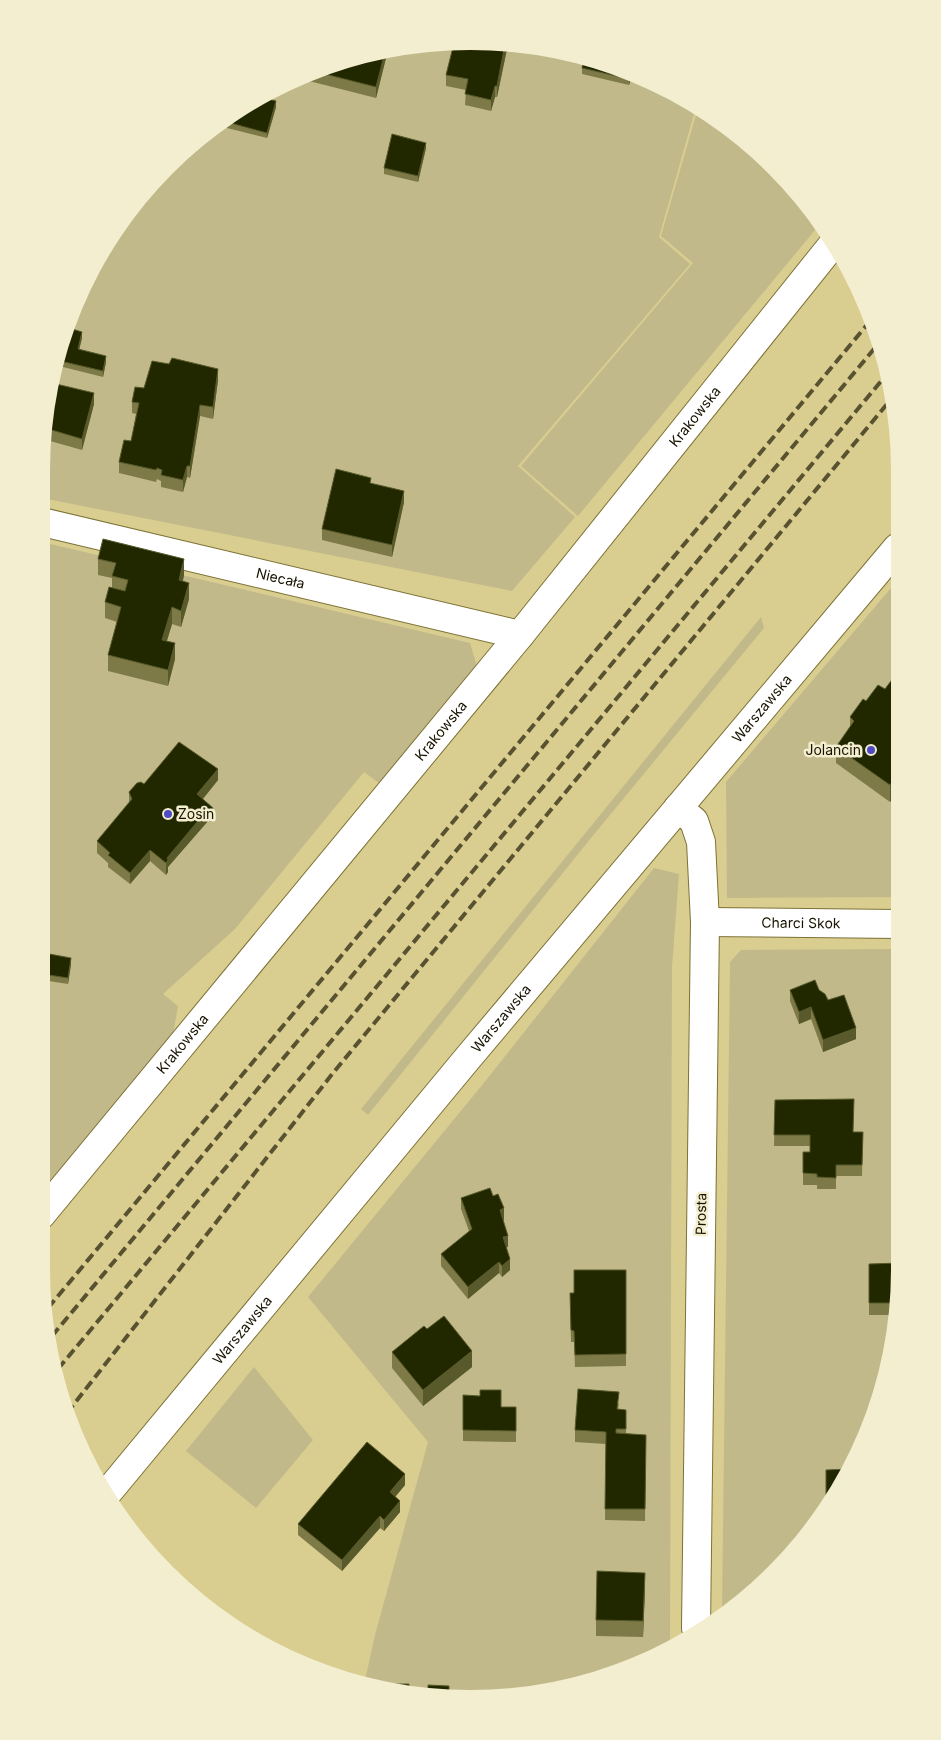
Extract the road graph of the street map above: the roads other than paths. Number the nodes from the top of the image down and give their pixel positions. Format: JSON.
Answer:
{"nodes":[{"id":1,"x":828,"y":250,"type":"edge"},
{"id":2,"x":50,"y":524,"type":"edge"},
{"id":3,"x":891,"y":554,"type":"edge"},
{"id":4,"x":520,"y":636,"type":"junction"},
{"id":5,"x":678,"y":808,"type":"junction"},
{"id":6,"x":704,"y":922,"type":"junction"},
{"id":7,"x":891,"y":924,"type":"edge"},
{"id":8,"x":50,"y":1204,"type":"edge"},
{"id":9,"x":111,"y":1488,"type":"edge"},
{"id":10,"x":696,"y":1624,"type":"edge"}],
"edges":[{"from":1,"to":4,"type":"street","name":"Krakowska"},
{"from":2,"to":4,"type":"street","name":"Niecała"},
{"from":3,"to":5,"type":"street","name":"Warszawska"},
{"from":4,"to":8,"type":"street","name":"Krakowska"},
{"from":5,"to":6,"type":"street","name":"Prosta"},
{"from":5,"to":9,"type":"street","name":"Warszawska"},
{"from":6,"to":7,"type":"street","name":"Charci Skok"},
{"from":6,"to":10,"type":"street","name":"Prosta"}]}
